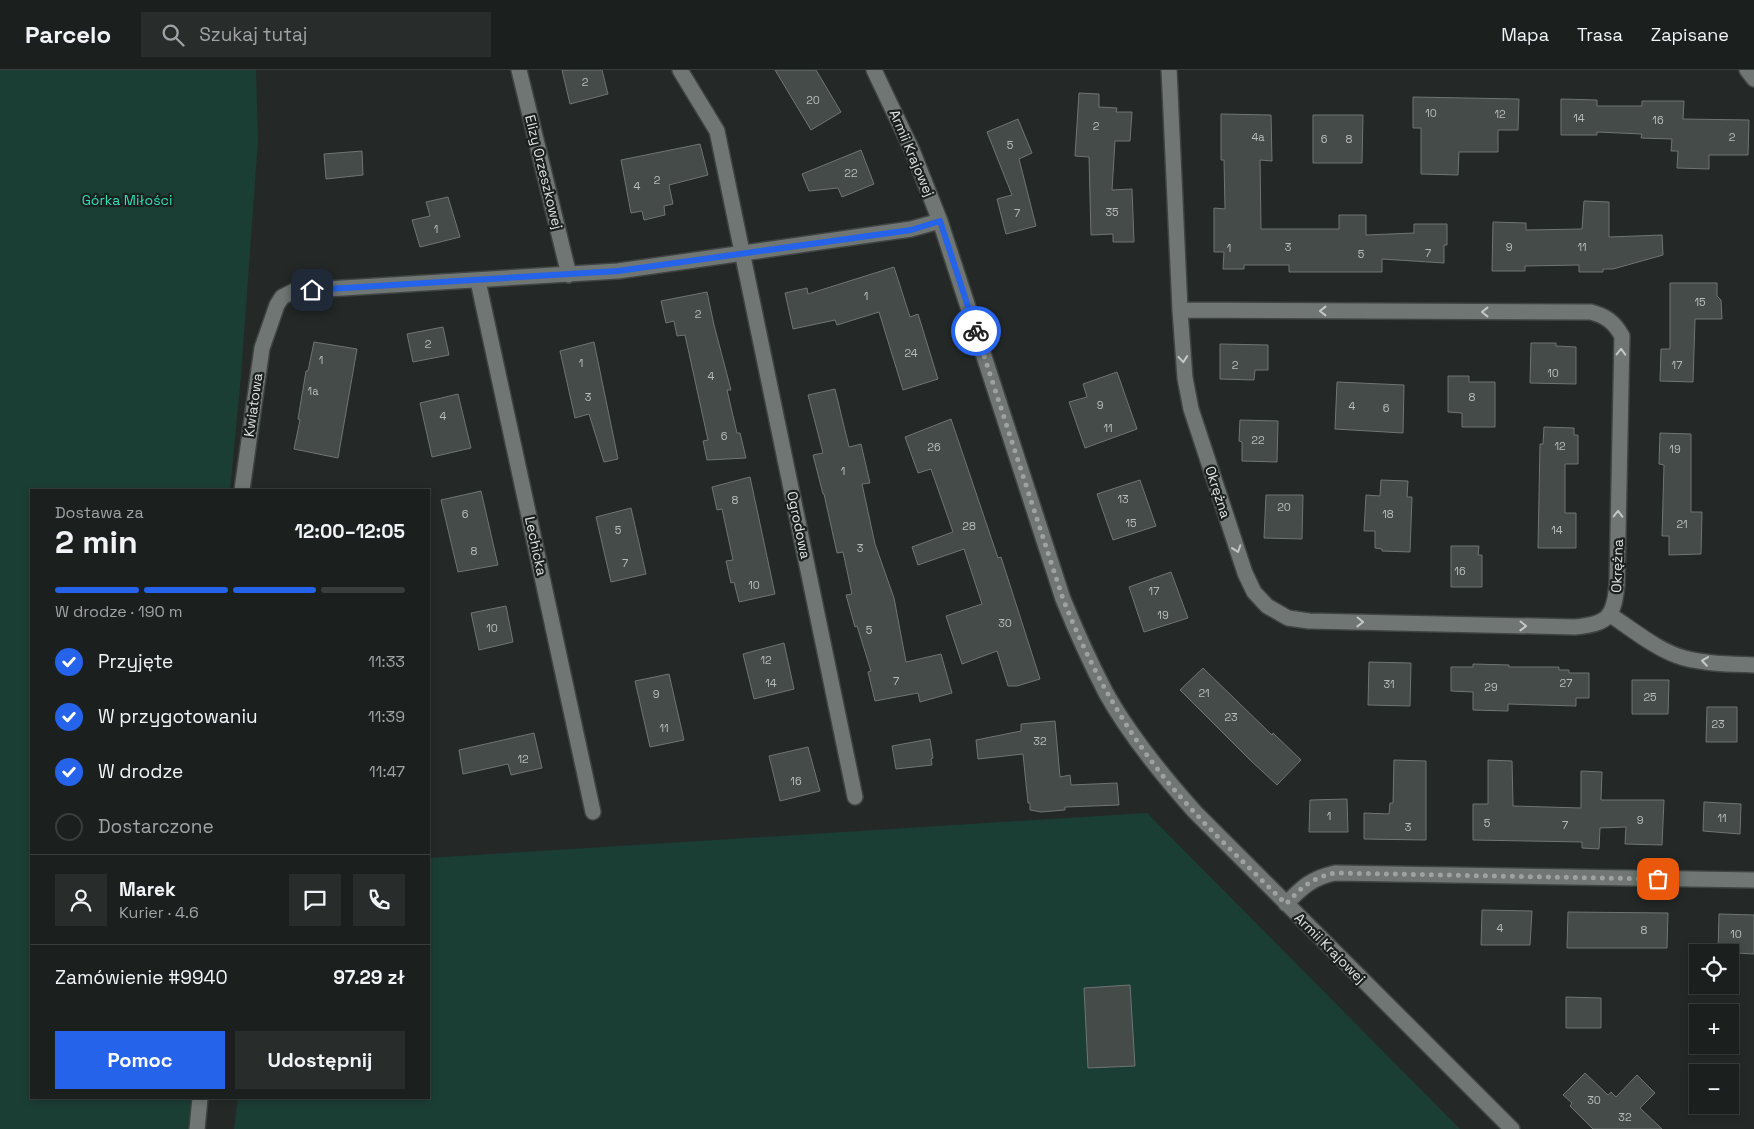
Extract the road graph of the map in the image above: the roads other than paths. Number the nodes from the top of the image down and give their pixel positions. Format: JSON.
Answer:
{"nodes":[{"id":1,"x":519,"y":70,"type":"edge"},
{"id":2,"x":680,"y":70,"type":"edge"},
{"id":3,"x":1169,"y":70,"type":"edge"},
{"id":4,"x":1747,"y":70,"type":"edge"},
{"id":5,"x":880,"y":72,"type":"edge"},
{"id":6,"x":1754,"y":79,"type":"edge"},
{"id":7,"x":940,"y":221,"type":"junction"},
{"id":8,"x":742,"y":252,"type":"junction"},
{"id":9,"x":569,"y":275,"type":"junction"},
{"id":10,"x":478,"y":281,"type":"junction"},
{"id":11,"x":1180,"y":310,"type":"junction"},
{"id":12,"x":242,"y":489,"type":"edge"},
{"id":13,"x":1610,"y":614,"type":"junction"},
{"id":14,"x":1754,"y":666,"type":"edge"},
{"id":15,"x":855,"y":797,"type":"dead end"},
{"id":16,"x":593,"y":812,"type":"dead end"},
{"id":17,"x":1754,"y":880,"type":"edge"},
{"id":18,"x":1286,"y":904,"type":"junction"},
{"id":19,"x":200,"y":1099,"type":"edge"},
{"id":20,"x":198,"y":1129,"type":"edge"},
{"id":21,"x":1512,"y":1129,"type":"edge"}],
"edges":[{"from":1,"to":9,"type":"street","name":"Elizy Orzeszkowej"},
{"from":2,"to":8,"type":"street","name":"Ogrodowa"},
{"from":3,"to":11,"type":"street","name":"Okrężna"},
{"from":4,"to":6,"type":"street"},
{"from":5,"to":7,"type":"street","name":"Armii Krajowej"},
{"from":7,"to":8,"type":"street","name":"Kwiatowa"},
{"from":7,"to":18,"type":"street","name":"Armii Krajowej"},
{"from":8,"to":9,"type":"street","name":"Kwiatowa"},
{"from":8,"to":15,"type":"street","name":"Ogrodowa"},
{"from":9,"to":10,"type":"street","name":"Kwiatowa"},
{"from":10,"to":12,"type":"street","name":"Kwiatowa"},
{"from":10,"to":16,"type":"street","name":"Lechicka"},
{"from":11,"to":13,"type":"street","name":"Okrężna","one_way":true},
{"from":13,"to":11,"type":"street","name":"Okrężna","one_way":true},
{"from":14,"to":13,"type":"street","one_way":true},
{"from":17,"to":18,"type":"street"},
{"from":18,"to":21,"type":"street","name":"Armii Krajowej"},
{"from":19,"to":20,"type":"street"}]}
